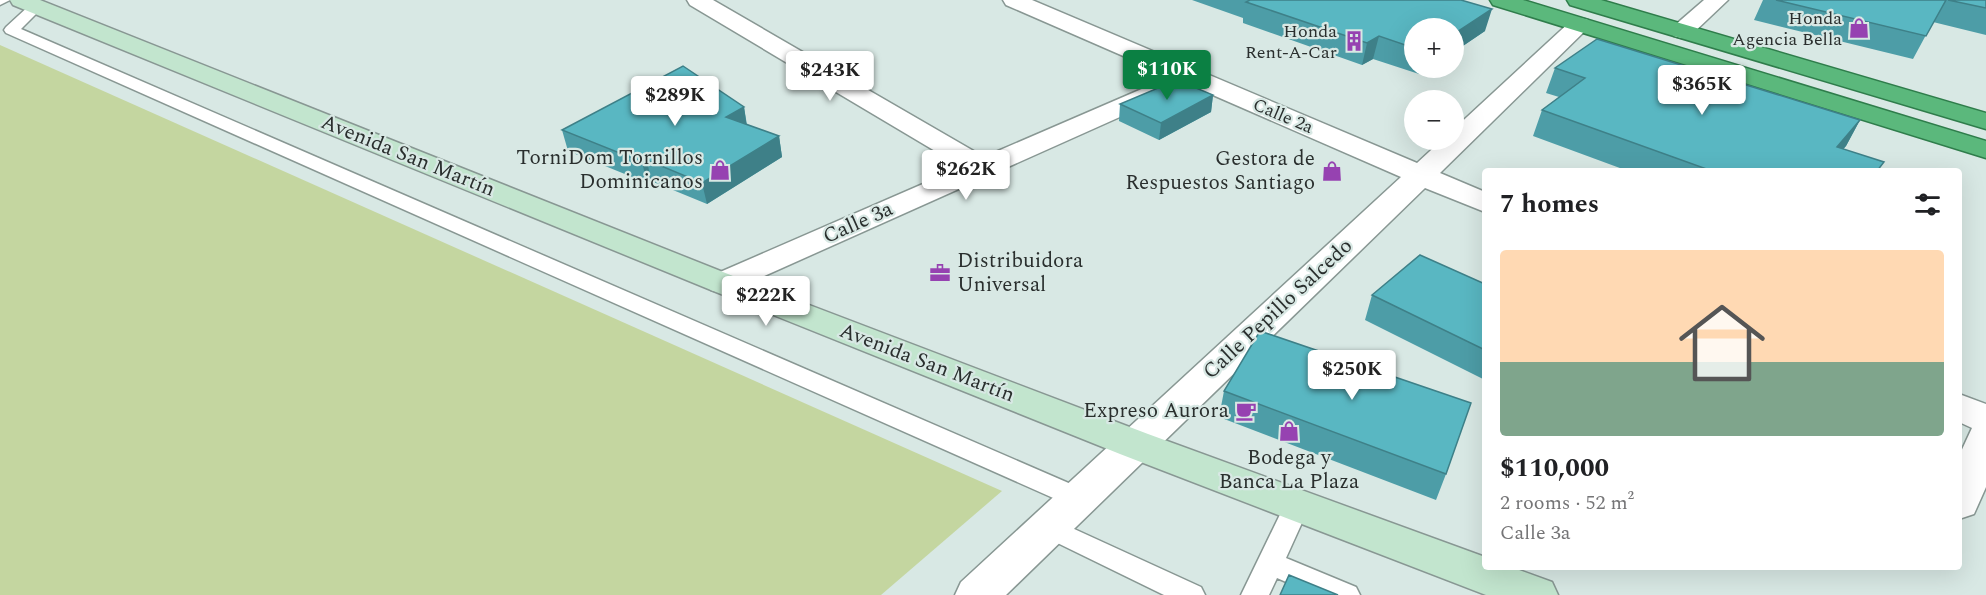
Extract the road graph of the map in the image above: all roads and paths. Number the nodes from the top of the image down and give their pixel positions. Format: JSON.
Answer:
{"nodes":[{"id":1,"x":698,"y":0,"type":"edge"},
{"id":2,"x":1014,"y":0,"type":"edge"},
{"id":3,"x":1501,"y":0,"type":"edge"},
{"id":4,"x":1717,"y":0,"type":"edge"},
{"id":5,"x":29,"y":3,"type":"edge"},
{"id":6,"x":1579,"y":12,"type":"edge"},
{"id":7,"x":1682,"y":31,"type":"junction"},
{"id":8,"x":1192,"y":77,"type":"junction"},
{"id":9,"x":1986,"y":122,"type":"edge"},
{"id":10,"x":1986,"y":150,"type":"edge"},
{"id":11,"x":983,"y":168,"type":"junction"},
{"id":12,"x":1421,"y":176,"type":"junction"},
{"id":13,"x":1482,"y":202,"type":"edge"},
{"id":14,"x":722,"y":283,"type":"junction"},
{"id":15,"x":1962,"y":408,"type":"edge"},
{"id":16,"x":1986,"y":419,"type":"edge"},
{"id":17,"x":1986,"y":438,"type":"edge"},
{"id":18,"x":1134,"y":444,"type":"junction"},
{"id":19,"x":1962,"y":496,"type":"edge"},
{"id":20,"x":1078,"y":498,"type":"junction"},
{"id":21,"x":1297,"y":504,"type":"junction"},
{"id":22,"x":1048,"y":527,"type":"junction"},
{"id":23,"x":1270,"y":563,"type":"junction"},
{"id":24,"x":977,"y":595,"type":"edge"},
{"id":25,"x":1191,"y":595,"type":"edge"},
{"id":26,"x":1255,"y":595,"type":"edge"},
{"id":27,"x":1346,"y":595,"type":"edge"},
{"id":28,"x":1536,"y":595,"type":"edge"}],
"edges":[{"from":1,"to":11,"type":"street"},
{"from":2,"to":8,"type":"street","name":"Calle 2a"},
{"from":3,"to":6,"type":"highway"},
{"from":4,"to":7,"type":"street"},
{"from":5,"to":14,"type":"main road","name":"Avenida San Martín"},
{"from":5,"to":20,"type":"lane"},
{"from":6,"to":7,"type":"highway"},
{"from":6,"to":10,"type":"highway"},
{"from":6,"to":12,"type":"street","name":"Calle Pepillo Salcedo"},
{"from":7,"to":9,"type":"highway"},
{"from":8,"to":11,"type":"street","name":"Calle 3a"},
{"from":8,"to":12,"type":"street","name":"Calle 2a"},
{"from":11,"to":14,"type":"street","name":"Calle 3a"},
{"from":12,"to":13,"type":"street","name":"Calle 2a"},
{"from":12,"to":18,"type":"street","name":"Calle Pepillo Salcedo"},
{"from":14,"to":18,"type":"main road","name":"Avenida San Martín"},
{"from":15,"to":16,"type":"street"},
{"from":17,"to":19,"type":"street"},
{"from":18,"to":20,"type":"street","name":"Calle Pepillo Salcedo"},
{"from":18,"to":21,"type":"main road","name":"Avenida San Martín"},
{"from":20,"to":22,"type":"street","name":"Calle Pepillo Salcedo"},
{"from":21,"to":23,"type":"lane"},
{"from":21,"to":28,"type":"main road","name":"Avenida San Martín"},
{"from":22,"to":24,"type":"street","name":"Calle Pepillo Salcedo"},
{"from":22,"to":25,"type":"lane"},
{"from":23,"to":26,"type":"lane"},
{"from":23,"to":27,"type":"lane"}]}
